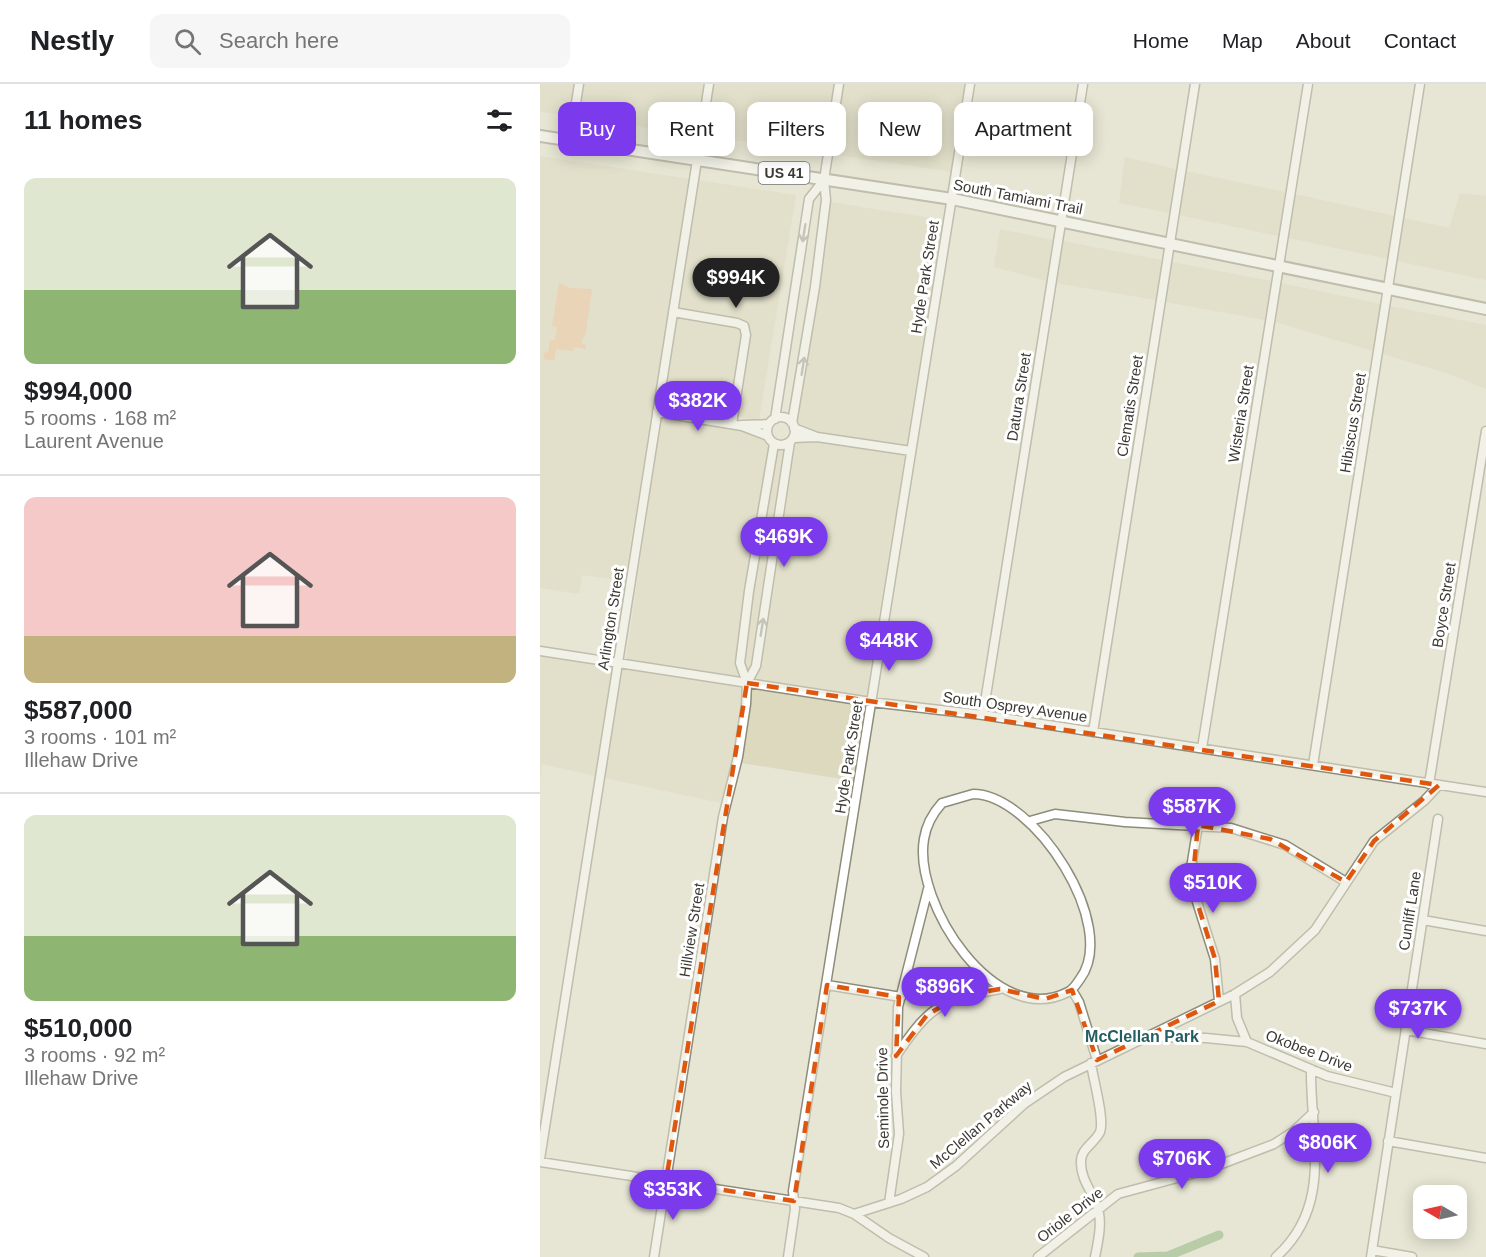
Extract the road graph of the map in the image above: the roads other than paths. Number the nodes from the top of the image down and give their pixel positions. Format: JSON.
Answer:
{"nodes":[{"id":1,"x":579,"y":84,"type":"edge"},
{"id":2,"x":709,"y":84,"type":"edge"},
{"id":3,"x":839,"y":84,"type":"edge"},
{"id":4,"x":970,"y":84,"type":"edge"},
{"id":5,"x":1083,"y":84,"type":"edge"},
{"id":6,"x":1195,"y":84,"type":"edge"},
{"id":7,"x":1308,"y":84,"type":"edge"},
{"id":8,"x":1420,"y":84,"type":"edge"},
{"id":9,"x":576,"y":102,"type":"edge"},
{"id":10,"x":540,"y":136,"type":"edge"},
{"id":11,"x":558,"y":139,"type":"edge"},
{"id":12,"x":636,"y":151,"type":"edge"},
{"id":13,"x":697,"y":160,"type":"junction"},
{"id":14,"x":824,"y":180,"type":"junction"},
{"id":15,"x":952,"y":199,"type":"junction"},
{"id":16,"x":1061,"y":220,"type":"junction"},
{"id":17,"x":1170,"y":243,"type":"junction"},
{"id":18,"x":1279,"y":266,"type":"junction"},
{"id":19,"x":1388,"y":288,"type":"junction"},
{"id":20,"x":1486,"y":309,"type":"edge"},
{"id":21,"x":673,"y":312,"type":"junction"},
{"id":22,"x":657,"y":412,"type":"junction"},
{"id":23,"x":772,"y":422,"type":"junction"},
{"id":24,"x":732,"y":424,"type":"junction"},
{"id":25,"x":742,"y":426,"type":"junction"},
{"id":26,"x":793,"y":426,"type":"junction"},
{"id":27,"x":1486,"y":431,"type":"edge"},
{"id":28,"x":818,"y":437,"type":"junction"},
{"id":29,"x":771,"y":440,"type":"junction"},
{"id":30,"x":791,"y":440,"type":"junction"},
{"id":31,"x":911,"y":451,"type":"junction"},
{"id":32,"x":540,"y":651,"type":"edge"},
{"id":33,"x":618,"y":663,"type":"junction"},
{"id":34,"x":747,"y":683,"type":"junction"},
{"id":35,"x":871,"y":702,"type":"junction"},
{"id":36,"x":983,"y":715,"type":"junction"},
{"id":37,"x":1093,"y":732,"type":"junction"},
{"id":38,"x":1202,"y":748,"type":"junction"},
{"id":39,"x":1313,"y":765,"type":"junction"},
{"id":40,"x":1434,"y":784,"type":"junction"},
{"id":41,"x":1486,"y":792,"type":"edge"},
{"id":42,"x":1438,"y":819,"type":"dead end"},
{"id":43,"x":1030,"y":821,"type":"junction"},
{"id":44,"x":1198,"y":825,"type":"junction"},
{"id":45,"x":1346,"y":882,"type":"junction"},
{"id":46,"x":928,"y":889,"type":"junction"},
{"id":47,"x":1423,"y":920,"type":"junction"},
{"id":48,"x":1486,"y":931,"type":"edge"},
{"id":49,"x":827,"y":985,"type":"junction"},
{"id":50,"x":1000,"y":988,"type":"junction"},
{"id":51,"x":1072,"y":990,"type":"junction"},
{"id":52,"x":1235,"y":994,"type":"junction"},
{"id":53,"x":901,"y":997,"type":"junction"},
{"id":54,"x":1219,"y":1000,"type":"junction"},
{"id":55,"x":1406,"y":1029,"type":"junction"},
{"id":56,"x":1144,"y":1037,"type":"junction"},
{"id":57,"x":1247,"y":1042,"type":"junction"},
{"id":58,"x":1486,"y":1044,"type":"edge"},
{"id":59,"x":896,"y":1056,"type":"junction"},
{"id":60,"x":1094,"y":1061,"type":"junction"},
{"id":61,"x":1311,"y":1069,"type":"junction"},
{"id":62,"x":1396,"y":1093,"type":"junction"},
{"id":63,"x":1314,"y":1112,"type":"junction"},
{"id":64,"x":1388,"y":1141,"type":"junction"},
{"id":65,"x":1486,"y":1158,"type":"edge"},
{"id":66,"x":540,"y":1160,"type":"edge"},
{"id":67,"x":666,"y":1181,"type":"junction"},
{"id":68,"x":794,"y":1201,"type":"junction"},
{"id":69,"x":889,"y":1203,"type":"junction"},
{"id":70,"x":1098,"y":1207,"type":"junction"},
{"id":71,"x":854,"y":1214,"type":"junction"},
{"id":72,"x":1372,"y":1254,"type":"edge"},
{"id":73,"x":654,"y":1257,"type":"edge"},
{"id":74,"x":788,"y":1257,"type":"edge"},
{"id":75,"x":924,"y":1257,"type":"edge"},
{"id":76,"x":1038,"y":1257,"type":"edge"},
{"id":77,"x":1095,"y":1257,"type":"edge"},
{"id":78,"x":1276,"y":1257,"type":"edge"},
{"id":79,"x":1412,"y":1257,"type":"edge"}],
"edges":[{"from":1,"to":9,"type":"street"},
{"from":2,"to":13,"type":"street","name":"Arlington Street"},
{"from":3,"to":14,"type":"street"},
{"from":4,"to":15,"type":"street","name":"Hyde Park Street"},
{"from":5,"to":16,"type":"street","name":"Datura Street"},
{"from":6,"to":17,"type":"street","name":"Clematis Street"},
{"from":7,"to":18,"type":"street","name":"Wisteria Street"},
{"from":8,"to":19,"type":"street","name":"Hibiscus Street"},
{"from":10,"to":11,"type":"main road","name":"South Tamiami Trail","number":"US 41"},
{"from":12,"to":13,"type":"main road","name":"South Tamiami Trail","number":"US 41"},
{"from":13,"to":14,"type":"main road","name":"South Tamiami Trail","number":"US 41"},
{"from":13,"to":21,"type":"street","name":"Arlington Street"},
{"from":14,"to":15,"type":"main road","name":"South Tamiami Trail","number":"US 41"},
{"from":14,"to":23,"type":"street","one_way":true},
{"from":26,"to":14,"type":"street","one_way":true},
{"from":15,"to":16,"type":"main road","name":"South Tamiami Trail","number":"US 41"},
{"from":15,"to":31,"type":"street","name":"Hyde Park Street"},
{"from":16,"to":17,"type":"main road","name":"South Tamiami Trail"},
{"from":16,"to":36,"type":"street","name":"Datura Street"},
{"from":17,"to":18,"type":"main road","name":"South Tamiami Trail"},
{"from":17,"to":37,"type":"street","name":"Clematis Street"},
{"from":18,"to":19,"type":"main road","name":"South Tamiami Trail"},
{"from":18,"to":38,"type":"street","name":"Wisteria Street"},
{"from":19,"to":20,"type":"main road","name":"South Tamiami Trail"},
{"from":19,"to":39,"type":"street","name":"Hibiscus Street"},
{"from":21,"to":22,"type":"street","name":"Arlington Street"},
{"from":21,"to":24,"type":"street"},
{"from":22,"to":24,"type":"street"},
{"from":22,"to":33,"type":"street","name":"Arlington Street"},
{"from":23,"to":25,"type":"street"},
{"from":23,"to":26,"type":"street"},
{"from":23,"to":29,"type":"street"},
{"from":24,"to":25,"type":"street"},
{"from":25,"to":29,"type":"street"},
{"from":26,"to":28,"type":"street"},
{"from":26,"to":30,"type":"street"},
{"from":27,"to":40,"type":"street","name":"Boyce Street"},
{"from":28,"to":30,"type":"street"},
{"from":28,"to":31,"type":"street"},
{"from":29,"to":30,"type":"street"},
{"from":29,"to":34,"type":"street","name":"Hillview Street"},
{"from":34,"to":30,"type":"street","name":"Hillview Street","one_way":true},
{"from":31,"to":35,"type":"street","name":"Hyde Park Street"},
{"from":32,"to":33,"type":"street","name":"South Osprey Avenue"},
{"from":33,"to":34,"type":"street","name":"South Osprey Avenue"},
{"from":33,"to":66,"type":"street","name":"Arlington Street"},
{"from":34,"to":35,"type":"street","name":"South Osprey Avenue"},
{"from":34,"to":67,"type":"street","name":"Hillview Street"},
{"from":35,"to":36,"type":"street","name":"South Osprey Avenue"},
{"from":35,"to":49,"type":"street","name":"Hyde Park Street"},
{"from":36,"to":37,"type":"street","name":"South Osprey Avenue"},
{"from":37,"to":38,"type":"street","name":"South Osprey Avenue"},
{"from":38,"to":39,"type":"street","name":"South Osprey Avenue"},
{"from":39,"to":40,"type":"street","name":"South Osprey Avenue"},
{"from":40,"to":41,"type":"street","name":"South Osprey Avenue"},
{"from":40,"to":45,"type":"street","name":"McClellan Parkway"},
{"from":42,"to":47,"type":"street","name":"Cunliff Lane"},
{"from":43,"to":44,"type":"street"},
{"from":43,"to":46,"type":"street"},
{"from":43,"to":51,"type":"street"},
{"from":44,"to":45,"type":"street"},
{"from":44,"to":54,"type":"street"},
{"from":45,"to":52,"type":"street","name":"McClellan Parkway"},
{"from":46,"to":50,"type":"street"},
{"from":46,"to":53,"type":"street","name":"Seminole Drive"},
{"from":47,"to":48,"type":"street"},
{"from":47,"to":55,"type":"street","name":"Cunliff Lane"},
{"from":49,"to":53,"type":"street"},
{"from":49,"to":68,"type":"street","name":"Hyde Park Street"},
{"from":50,"to":51,"type":"street"},
{"from":50,"to":59,"type":"street"},
{"from":51,"to":60,"type":"street"},
{"from":52,"to":54,"type":"street","name":"McClellan Parkway"},
{"from":52,"to":57,"type":"street","name":"Okobee Drive"},
{"from":53,"to":59,"type":"street","name":"Seminole Drive"},
{"from":54,"to":56,"type":"street","name":"McClellan Parkway"},
{"from":55,"to":58,"type":"street"},
{"from":55,"to":62,"type":"street","name":"Cunliff Lane"},
{"from":56,"to":57,"type":"street","name":"Okobee Drive"},
{"from":56,"to":60,"type":"street","name":"McClellan Parkway"},
{"from":57,"to":61,"type":"street","name":"Okobee Drive"},
{"from":59,"to":69,"type":"street","name":"Seminole Drive"},
{"from":60,"to":69,"type":"street","name":"McClellan Parkway"},
{"from":60,"to":70,"type":"street"},
{"from":61,"to":62,"type":"street","name":"Okobee Drive"},
{"from":61,"to":63,"type":"street"},
{"from":62,"to":64,"type":"street","name":"Cunliff Lane"},
{"from":63,"to":70,"type":"street","name":"Oriole Drive"},
{"from":63,"to":78,"type":"street"},
{"from":64,"to":65,"type":"street"},
{"from":64,"to":72,"type":"street","name":"Cunliff Lane"},
{"from":66,"to":67,"type":"street"},
{"from":67,"to":68,"type":"street"},
{"from":67,"to":73,"type":"street","name":"Hillview Street"},
{"from":68,"to":71,"type":"street"},
{"from":68,"to":74,"type":"street","name":"Hyde Park Street"},
{"from":69,"to":71,"type":"street","name":"McClellan Parkway"},
{"from":70,"to":76,"type":"street","name":"Oriole Drive"},
{"from":70,"to":77,"type":"street"},
{"from":71,"to":75,"type":"street"},
{"from":72,"to":79,"type":"street"}]}
